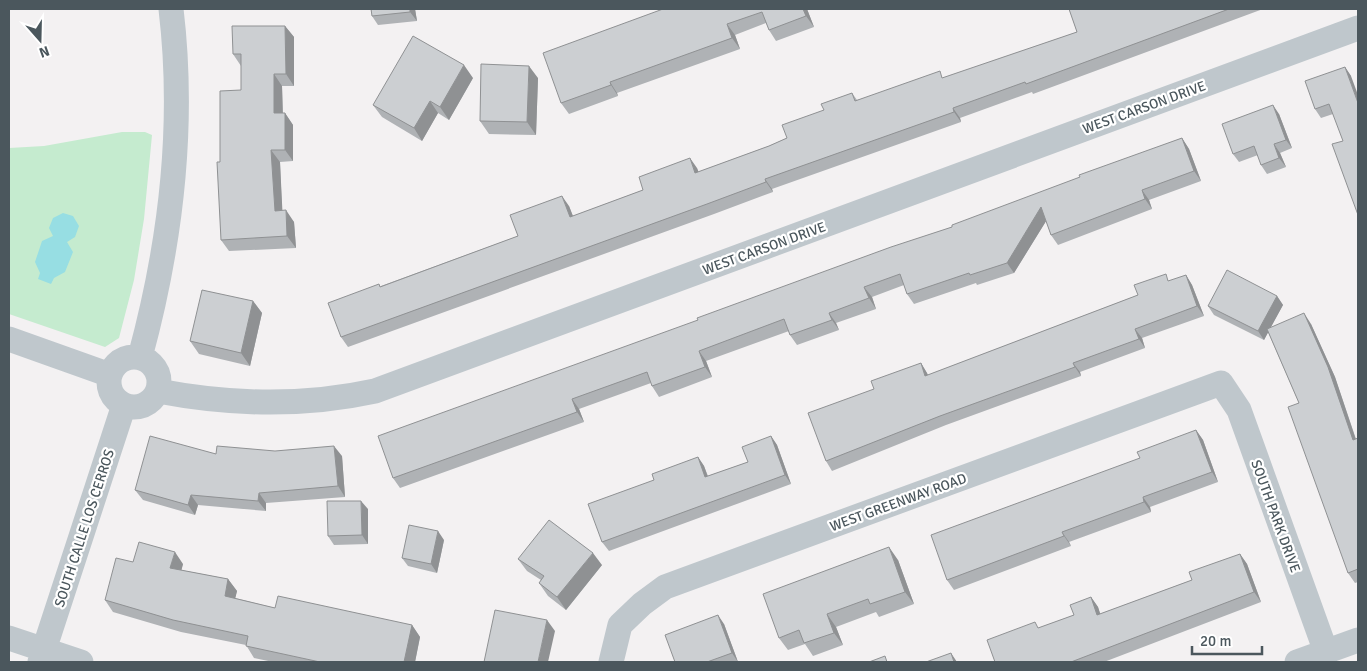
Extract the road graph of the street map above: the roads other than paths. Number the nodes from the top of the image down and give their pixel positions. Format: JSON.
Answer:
{"nodes":[{"id":1,"x":171,"y":9,"type":"edge"},
{"id":2,"x":1358,"y":28,"type":"edge"},
{"id":3,"x":9,"y":339,"type":"edge"},
{"id":4,"x":140,"y":357,"type":"junction"},
{"id":5,"x":110,"y":375,"type":"junction"},
{"id":6,"x":1221,"y":383,"type":"joint"},
{"id":7,"x":158,"y":391,"type":"junction"},
{"id":8,"x":124,"y":405,"type":"junction"},
{"id":9,"x":9,"y":638,"type":"edge"},
{"id":10,"x":1358,"y":640,"type":"edge"},
{"id":11,"x":1326,"y":652,"type":"junction"},
{"id":12,"x":42,"y":656,"type":"edge"},
{"id":13,"x":81,"y":662,"type":"edge"},
{"id":14,"x":611,"y":662,"type":"edge"},
{"id":15,"x":1297,"y":662,"type":"edge"}],
"edges":[{"from":1,"to":4,"type":"street"},
{"from":2,"to":7,"type":"street","name":"WEST CARSON DRIVE"},
{"from":3,"to":5,"type":"street"},
{"from":4,"to":5,"type":"street"},
{"from":4,"to":7,"type":"street"},
{"from":5,"to":8,"type":"street"},
{"from":6,"to":11,"type":"street","name":"SOUTH PARK DRIVE"},
{"from":6,"to":14,"type":"street","name":"WEST GREENWAY ROAD"},
{"from":7,"to":8,"type":"street"},
{"from":8,"to":12,"type":"street","name":"SOUTH CALLE LOS CERROS"},
{"from":9,"to":12,"type":"street"},
{"from":10,"to":11,"type":"street"},
{"from":11,"to":15,"type":"street"},
{"from":12,"to":13,"type":"street"}]}
